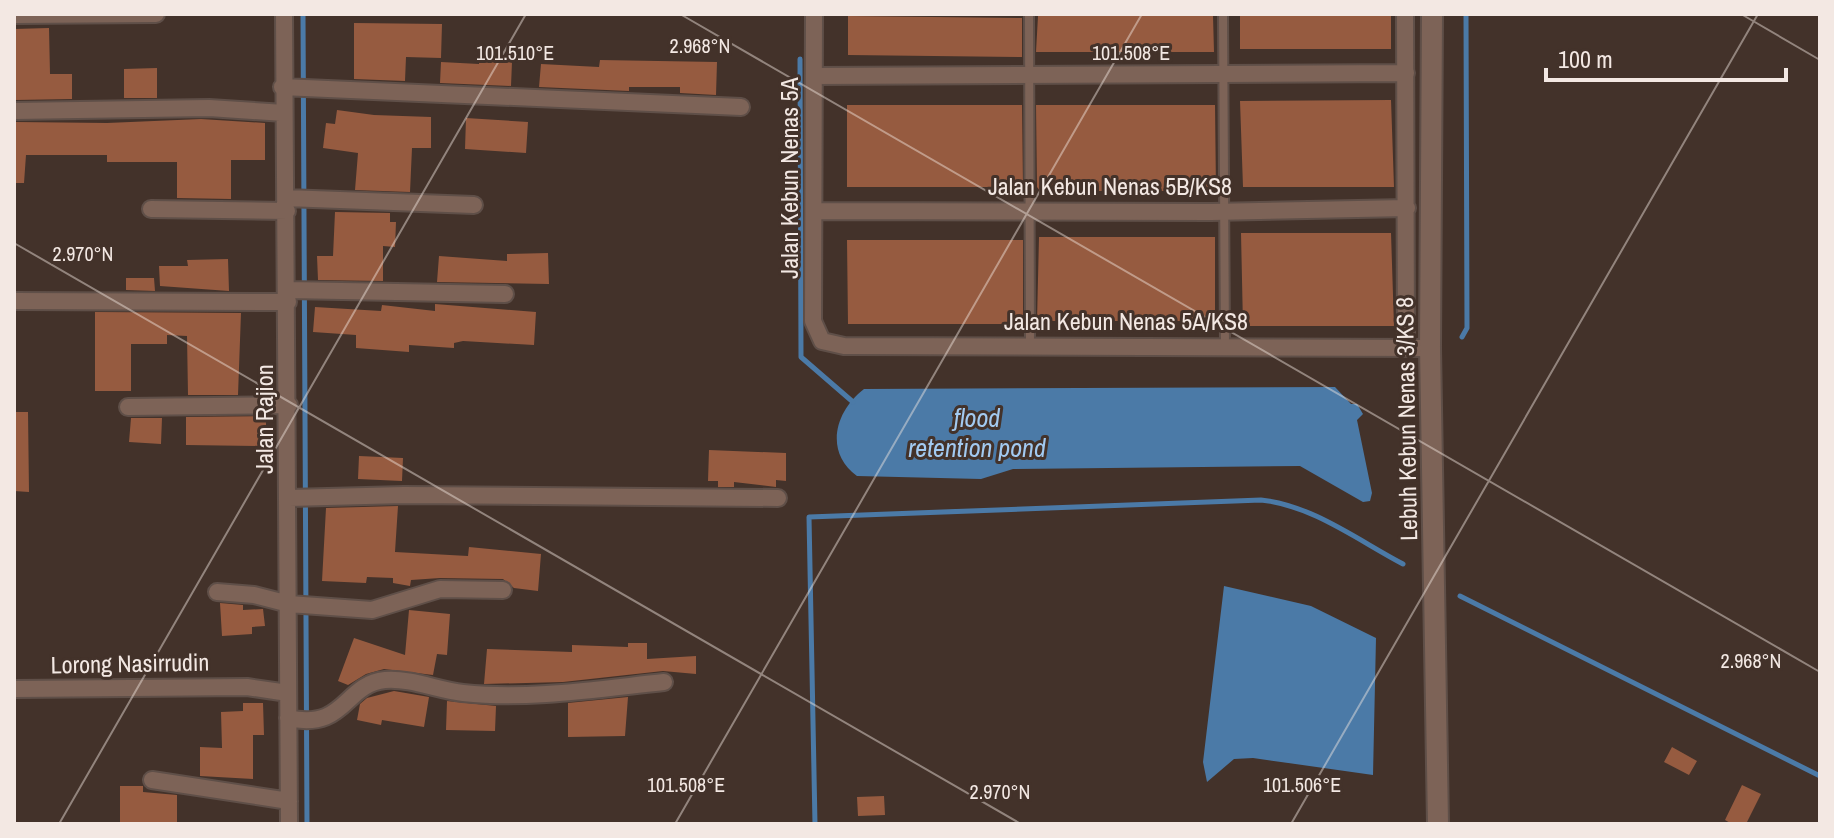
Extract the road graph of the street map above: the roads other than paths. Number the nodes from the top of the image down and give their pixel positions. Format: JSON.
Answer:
{"nodes":[{"id":1,"x":156,"y":14,"type":"edge"},
{"id":2,"x":284,"y":14,"type":"edge"},
{"id":3,"x":814,"y":14,"type":"edge"},
{"id":4,"x":1029,"y":14,"type":"edge"},
{"id":5,"x":1223,"y":14,"type":"edge"},
{"id":6,"x":1405,"y":14,"type":"edge"},
{"id":7,"x":1432,"y":14,"type":"edge"},
{"id":8,"x":14,"y":15,"type":"edge"},
{"id":9,"x":1406,"y":73,"type":"junction"},
{"id":10,"x":1028,"y":75,"type":"junction"},
{"id":11,"x":1223,"y":75,"type":"junction"},
{"id":12,"x":814,"y":76,"type":"junction"},
{"id":13,"x":288,"y":87,"type":"junction"},
{"id":14,"x":741,"y":107,"type":"dead end"},
{"id":15,"x":14,"y":111,"type":"edge"},
{"id":16,"x":284,"y":113,"type":"junction"},
{"id":17,"x":286,"y":204,"type":"junction"},
{"id":18,"x":474,"y":205,"type":"dead end"},
{"id":19,"x":1407,"y":208,"type":"junction"},
{"id":20,"x":151,"y":209,"type":"dead end"},
{"id":21,"x":814,"y":211,"type":"junction"},
{"id":22,"x":1029,"y":211,"type":"junction"},
{"id":23,"x":1224,"y":211,"type":"junction"},
{"id":24,"x":291,"y":294,"type":"junction"},
{"id":25,"x":505,"y":294,"type":"dead end"},
{"id":26,"x":14,"y":301,"type":"edge"},
{"id":27,"x":822,"y":341,"type":"joint"},
{"id":28,"x":1030,"y":345,"type":"junction"},
{"id":29,"x":1225,"y":346,"type":"junction"},
{"id":30,"x":1406,"y":348,"type":"junction"},
{"id":31,"x":1430,"y":348,"type":"junction"},
{"id":32,"x":284,"y":405,"type":"junction"},
{"id":33,"x":128,"y":407,"type":"dead end"},
{"id":34,"x":293,"y":498,"type":"junction"},
{"id":35,"x":778,"y":498,"type":"dead end"},
{"id":36,"x":503,"y":590,"type":"dead end"},
{"id":37,"x":217,"y":592,"type":"dead end"},
{"id":38,"x":293,"y":604,"type":"junction"},
{"id":39,"x":664,"y":682,"type":"dead end"},
{"id":40,"x":14,"y":689,"type":"edge"},
{"id":41,"x":288,"y":693,"type":"junction"},
{"id":42,"x":291,"y":718,"type":"junction"},
{"id":43,"x":152,"y":780,"type":"dead end"},
{"id":44,"x":289,"y":801,"type":"junction"},
{"id":45,"x":289,"y":824,"type":"edge"},
{"id":46,"x":1438,"y":824,"type":"edge"}],
"edges":[{"from":1,"to":8,"type":"street"},
{"from":2,"to":13,"type":"street","name":"Jalan Rajion"},
{"from":3,"to":12,"type":"street","name":"Jalan Kebun Nenas 5A"},
{"from":4,"to":10,"type":"lane"},
{"from":5,"to":11,"type":"lane"},
{"from":6,"to":9,"type":"street"},
{"from":7,"to":31,"type":"street","name":"Lebuh Kebun Nenas 3/KS 8"},
{"from":9,"to":11,"type":"street"},
{"from":9,"to":19,"type":"street"},
{"from":10,"to":11,"type":"street"},
{"from":10,"to":12,"type":"street"},
{"from":10,"to":22,"type":"lane"},
{"from":11,"to":23,"type":"lane"},
{"from":12,"to":21,"type":"street","name":"Jalan Kebun Nenas 5A"},
{"from":13,"to":14,"type":"street"},
{"from":13,"to":16,"type":"street","name":"Jalan Rajion"},
{"from":15,"to":16,"type":"street"},
{"from":16,"to":17,"type":"street","name":"Jalan Rajion"},
{"from":17,"to":18,"type":"street"},
{"from":17,"to":20,"type":"street"},
{"from":17,"to":24,"type":"street","name":"Jalan Rajion"},
{"from":19,"to":23,"type":"street","name":"Jalan Kebun Nenas 5B/KS8"},
{"from":19,"to":30,"type":"street"},
{"from":21,"to":22,"type":"street","name":"Jalan Kebun Nenas 5B/KS8"},
{"from":21,"to":27,"type":"street","name":"Jalan Kebun Nenas 5A"},
{"from":22,"to":23,"type":"street","name":"Jalan Kebun Nenas 5B/KS8"},
{"from":22,"to":28,"type":"lane"},
{"from":23,"to":29,"type":"lane"},
{"from":24,"to":25,"type":"street"},
{"from":24,"to":26,"type":"street"},
{"from":24,"to":32,"type":"street","name":"Jalan Rajion"},
{"from":27,"to":28,"type":"street","name":"Jalan Kebun Nenas 5A/KS8"},
{"from":28,"to":29,"type":"street","name":"Jalan Kebun Nenas 5A/KS8"},
{"from":29,"to":30,"type":"street","name":"Jalan Kebun Nenas 5A/KS8"},
{"from":30,"to":31,"type":"street","name":"Jalan Kebun Nenas 5A/KS8"},
{"from":31,"to":46,"type":"street","name":"Lebuh Kebun Nenas 3/KS 8"},
{"from":32,"to":33,"type":"street"},
{"from":32,"to":34,"type":"street","name":"Jalan Rajion"},
{"from":34,"to":35,"type":"street"},
{"from":34,"to":38,"type":"street","name":"Jalan Rajion"},
{"from":36,"to":38,"type":"street"},
{"from":37,"to":38,"type":"street"},
{"from":38,"to":41,"type":"street","name":"Jalan Rajion"},
{"from":39,"to":42,"type":"street"},
{"from":40,"to":41,"type":"street","name":"Lorong Nasirrudin"},
{"from":41,"to":42,"type":"street","name":"Jalan Rajion"},
{"from":42,"to":44,"type":"street","name":"Jalan Rajion"},
{"from":43,"to":44,"type":"street"},
{"from":44,"to":45,"type":"street","name":"Jalan Rajion"}]}
